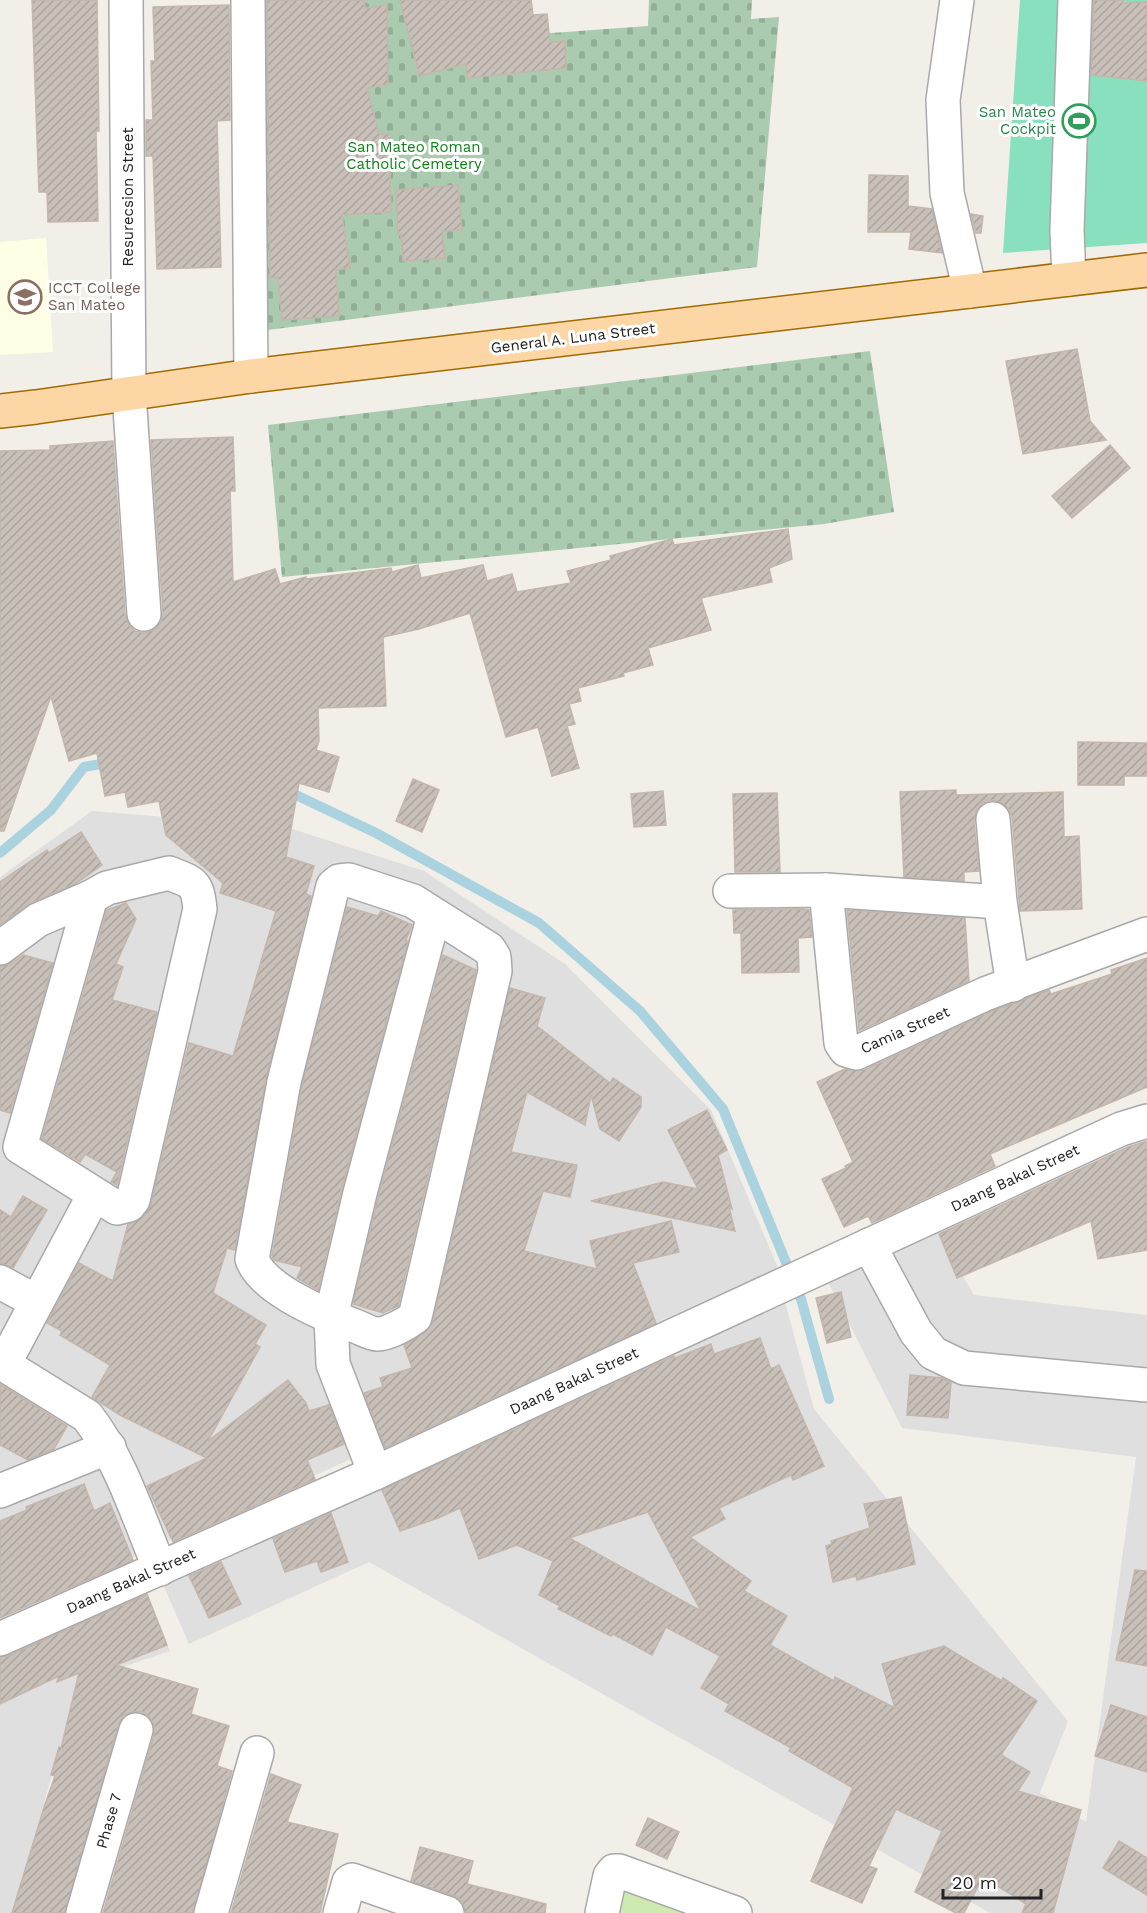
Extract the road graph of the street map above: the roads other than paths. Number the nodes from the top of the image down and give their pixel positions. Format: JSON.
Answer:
{"nodes":[{"id":1,"x":126,"y":0,"type":"edge"},
{"id":2,"x":248,"y":0,"type":"edge"},
{"id":3,"x":957,"y":0,"type":"edge"},
{"id":4,"x":1075,"y":0,"type":"edge"},
{"id":5,"x":1147,"y":270,"type":"edge"},
{"id":6,"x":1069,"y":279,"type":"junction"},
{"id":7,"x":970,"y":291,"type":"junction"},
{"id":8,"x":251,"y":376,"type":"junction"},
{"id":9,"x":129,"y":394,"type":"junction"},
{"id":10,"x":0,"y":411,"type":"edge"},
{"id":11,"x":144,"y":614,"type":"dead end"},
{"id":12,"x":993,"y":819,"type":"dead end"},
{"id":13,"x":826,"y":890,"type":"junction"},
{"id":14,"x":730,"y":891,"type":"dead end"},
{"id":15,"x":92,"y":897,"type":"junction"},
{"id":16,"x":1000,"y":902,"type":"junction"},
{"id":17,"x":434,"y":915,"type":"junction"},
{"id":18,"x":1147,"y":934,"type":"edge"},
{"id":19,"x":0,"y":948,"type":"edge"},
{"id":20,"x":1013,"y":985,"type":"junction"},
{"id":21,"x":1147,"y":1120,"type":"edge"},
{"id":22,"x":10,"y":1144,"type":"edge"},
{"id":23,"x":94,"y":1195,"type":"junction"},
{"id":24,"x":869,"y":1245,"type":"junction"},
{"id":25,"x":0,"y":1282,"type":"edge"},
{"id":26,"x":37,"y":1302,"type":"junction"},
{"id":27,"x":331,"y":1317,"type":"junction"},
{"id":28,"x":2,"y":1363,"type":"edge"},
{"id":29,"x":1147,"y":1385,"type":"edge"},
{"id":30,"x":109,"y":1447,"type":"junction"},
{"id":31,"x":375,"y":1473,"type":"junction"},
{"id":32,"x":0,"y":1491,"type":"edge"},
{"id":33,"x":160,"y":1569,"type":"junction"},
{"id":34,"x":0,"y":1639,"type":"edge"},
{"id":35,"x":136,"y":1730,"type":"dead end"},
{"id":36,"x":257,"y":1753,"type":"dead end"},
{"id":37,"x":83,"y":1913,"type":"edge"},
{"id":38,"x":211,"y":1913,"type":"edge"},
{"id":39,"x":340,"y":1913,"type":"edge"},
{"id":40,"x":447,"y":1913,"type":"edge"},
{"id":41,"x":602,"y":1913,"type":"edge"},
{"id":42,"x":735,"y":1913,"type":"edge"}],
"edges":[{"from":1,"to":9,"type":"street","name":"Resurecsion Street"},
{"from":2,"to":8,"type":"street"},
{"from":3,"to":7,"type":"street"},
{"from":4,"to":6,"type":"street"},
{"from":5,"to":6,"type":"main road","name":"General A. Luna Street"},
{"from":6,"to":7,"type":"main road","name":"General A. Luna Street"},
{"from":7,"to":8,"type":"main road","name":"General A. Luna Street"},
{"from":8,"to":9,"type":"main road","name":"General A. Luna Street"},
{"from":9,"to":10,"type":"main road","name":"General A. Luna Street"},
{"from":9,"to":11,"type":"street","name":"Resurecsion Street"},
{"from":12,"to":16,"type":"street"},
{"from":13,"to":14,"type":"street"},
{"from":13,"to":16,"type":"street"},
{"from":13,"to":20,"type":"street","name":"Camia Street"},
{"from":15,"to":19,"type":"street"},
{"from":15,"to":22,"type":"street"},
{"from":15,"to":23,"type":"street"},
{"from":16,"to":20,"type":"street"},
{"from":17,"to":27,"type":"street"},
{"from":17,"to":27,"type":"street"},
{"from":17,"to":27,"type":"street"},
{"from":18,"to":20,"type":"street","name":"Camia Street"},
{"from":21,"to":24,"type":"street","name":"Daang Bakal Street"},
{"from":22,"to":23,"type":"street"},
{"from":23,"to":26,"type":"street"},
{"from":24,"to":29,"type":"street"},
{"from":24,"to":31,"type":"street","name":"Daang Bakal Street"},
{"from":25,"to":26,"type":"street"},
{"from":26,"to":28,"type":"street"},
{"from":27,"to":31,"type":"street"},
{"from":28,"to":30,"type":"street"},
{"from":30,"to":32,"type":"street"},
{"from":30,"to":33,"type":"street"},
{"from":31,"to":33,"type":"street","name":"Daang Bakal Street"},
{"from":33,"to":34,"type":"street","name":"Daang Bakal Street"},
{"from":35,"to":37,"type":"street","name":"Phase 7"},
{"from":36,"to":38,"type":"street"},
{"from":39,"to":40,"type":"street"},
{"from":41,"to":42,"type":"street"}]}
